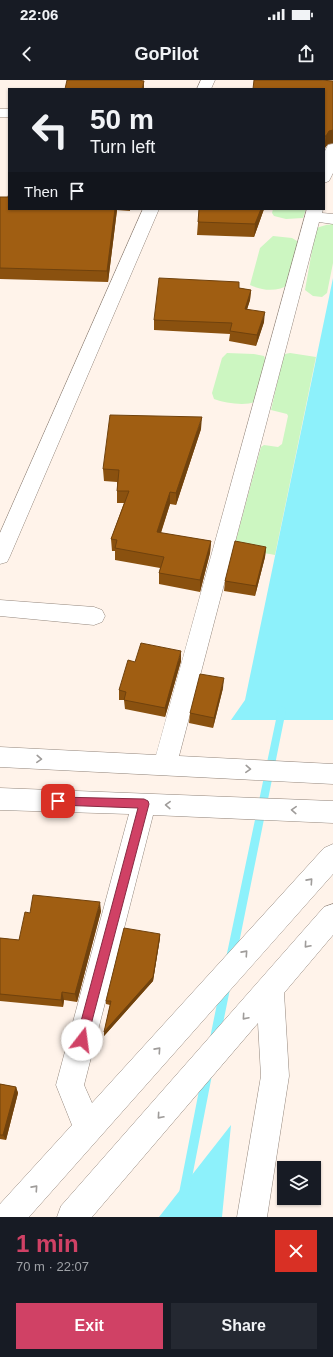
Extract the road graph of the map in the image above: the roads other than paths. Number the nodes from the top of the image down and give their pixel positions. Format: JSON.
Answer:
{"nodes":[{"id":1,"x":333,"y":148,"type":"edge"},
{"id":2,"x":325,"y":175,"type":"edge"},
{"id":3,"x":151,"y":210,"type":"edge"},
{"id":4,"x":314,"y":213,"type":"edge"},
{"id":5,"x":333,"y":219,"type":"edge"},
{"id":6,"x":0,"y":556,"type":"edge"},
{"id":7,"x":0,"y":608,"type":"edge"},
{"id":8,"x":94,"y":616,"type":"dead end"},
{"id":9,"x":0,"y":757,"type":"edge"},
{"id":10,"x":165,"y":765,"type":"junction"},
{"id":11,"x":333,"y":774,"type":"edge"},
{"id":12,"x":0,"y":799,"type":"edge"},
{"id":13,"x":144,"y":804,"type":"junction"},
{"id":14,"x":333,"y":812,"type":"edge"},
{"id":15,"x":333,"y":856,"type":"edge"},
{"id":16,"x":333,"y":916,"type":"edge"},
{"id":17,"x":270,"y":988,"type":"junction"},
{"id":18,"x":88,"y":1129,"type":"junction"},
{"id":19,"x":9,"y":1217,"type":"edge"},
{"id":20,"x":72,"y":1217,"type":"edge"},
{"id":21,"x":252,"y":1217,"type":"edge"}],
"edges":[{"from":1,"to":2,"type":"street"},
{"from":3,"to":6,"type":"street"},
{"from":4,"to":5,"type":"street"},
{"from":4,"to":10,"type":"street"},
{"from":7,"to":8,"type":"street"},
{"from":9,"to":10,"type":"street","one_way":true},
{"from":10,"to":11,"type":"street","one_way":true},
{"from":12,"to":13,"type":"street"},
{"from":14,"to":13,"type":"street","one_way":true},
{"from":13,"to":18,"type":"street"},
{"from":18,"to":15,"type":"street","one_way":true},
{"from":16,"to":17,"type":"street","one_way":true},
{"from":17,"to":20,"type":"street","one_way":true},
{"from":17,"to":21,"type":"street"},
{"from":19,"to":18,"type":"street","one_way":true}]}
